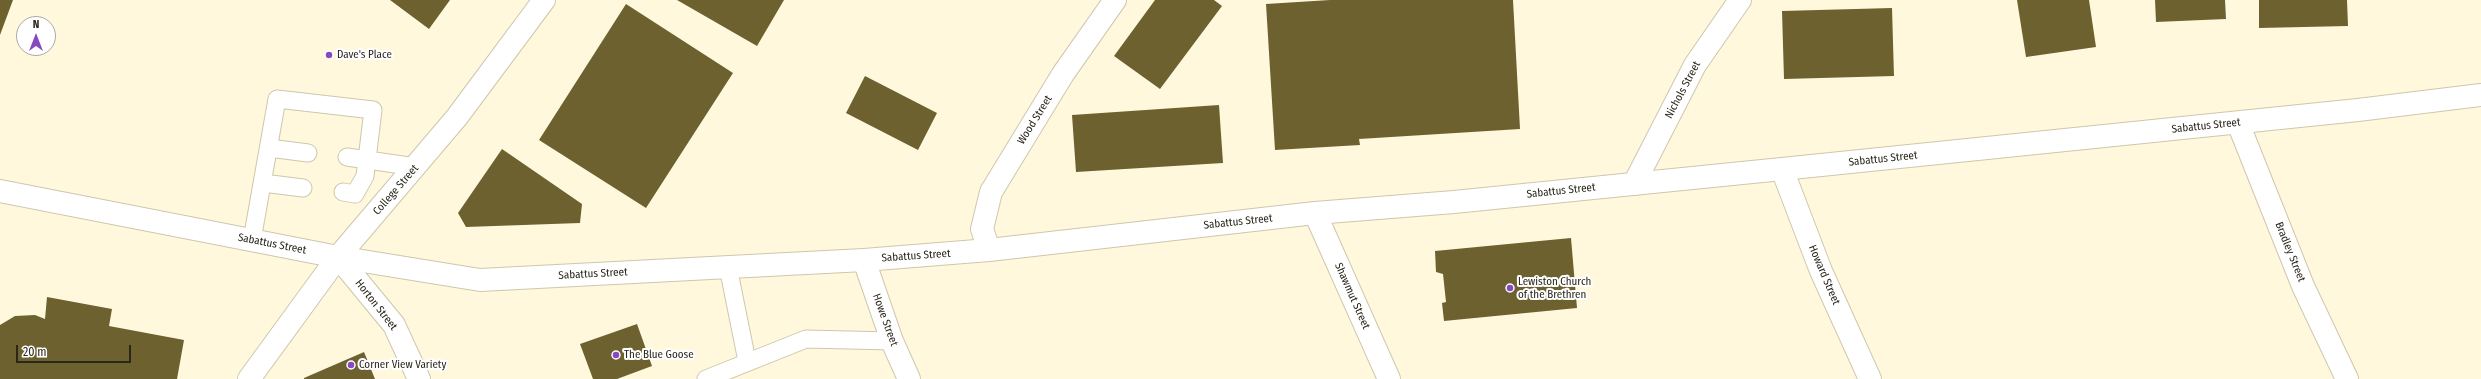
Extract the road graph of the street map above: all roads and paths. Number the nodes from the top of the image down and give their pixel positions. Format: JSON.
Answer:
{"nodes":[{"id":1,"x":544,"y":0,"type":"edge"},
{"id":2,"x":1115,"y":0,"type":"edge"},
{"id":3,"x":1740,"y":0,"type":"edge"},
{"id":4,"x":2481,"y":95,"type":"edge"},
{"id":5,"x":2238,"y":123,"type":"junction"},
{"id":6,"x":269,"y":148,"type":"junction"},
{"id":7,"x":308,"y":153,"type":"dead end"},
{"id":8,"x":347,"y":157,"type":"dead end"},
{"id":9,"x":367,"y":159,"type":"junction"},
{"id":10,"x":416,"y":167,"type":"junction"},
{"id":11,"x":1782,"y":169,"type":"junction"},
{"id":12,"x":263,"y":183,"type":"junction"},
{"id":13,"x":1634,"y":184,"type":"junction"},
{"id":14,"x":303,"y":188,"type":"dead end"},
{"id":15,"x":0,"y":191,"type":"edge"},
{"id":16,"x":343,"y":192,"type":"dead end"},
{"id":17,"x":1314,"y":213,"type":"junction"},
{"id":18,"x":252,"y":240,"type":"junction"},
{"id":19,"x":989,"y":250,"type":"junction"},
{"id":20,"x":338,"y":257,"type":"junction"},
{"id":21,"x":864,"y":260,"type":"junction"},
{"id":22,"x":728,"y":267,"type":"junction"},
{"id":23,"x":892,"y":341,"type":"junction"},
{"id":24,"x":747,"y":361,"type":"junction"},
{"id":25,"x":248,"y":379,"type":"edge"},
{"id":26,"x":419,"y":379,"type":"edge"},
{"id":27,"x":706,"y":379,"type":"edge"},
{"id":28,"x":909,"y":379,"type":"edge"},
{"id":29,"x":1390,"y":379,"type":"edge"},
{"id":30,"x":1870,"y":379,"type":"edge"},
{"id":31,"x":2347,"y":379,"type":"edge"}],
"edges":[{"from":1,"to":10,"type":"main road","name":"College Street"},
{"from":2,"to":19,"type":"main road","name":"Wood Street"},
{"from":3,"to":13,"type":"main road","name":"Nichols Street"},
{"from":4,"to":5,"type":"main road","name":"Sabattus Street"},
{"from":5,"to":11,"type":"main road","name":"Sabattus Street"},
{"from":5,"to":31,"type":"main road","name":"Bradley Street"},
{"from":6,"to":7,"type":"lane"},
{"from":6,"to":9,"type":"lane"},
{"from":6,"to":12,"type":"lane"},
{"from":8,"to":9,"type":"lane"},
{"from":9,"to":10,"type":"lane"},
{"from":9,"to":16,"type":"lane"},
{"from":10,"to":20,"type":"main road","name":"College Street"},
{"from":11,"to":13,"type":"main road","name":"Sabattus Street"},
{"from":11,"to":30,"type":"main road","name":"Howard Street"},
{"from":12,"to":14,"type":"lane"},
{"from":12,"to":18,"type":"lane"},
{"from":13,"to":17,"type":"main road","name":"Sabattus Street"},
{"from":15,"to":18,"type":"main road","name":"Sabattus Street"},
{"from":17,"to":19,"type":"main road","name":"Sabattus Street"},
{"from":17,"to":29,"type":"main road","name":"Shawmut Street"},
{"from":18,"to":20,"type":"main road","name":"Sabattus Street"},
{"from":19,"to":21,"type":"main road","name":"Sabattus Street"},
{"from":20,"to":22,"type":"main road","name":"Sabattus Street"},
{"from":20,"to":25,"type":"main road","name":"College Street"},
{"from":20,"to":26,"type":"main road","name":"Horton Street"},
{"from":21,"to":22,"type":"main road","name":"Sabattus Street"},
{"from":21,"to":23,"type":"main road","name":"Howe Street"},
{"from":22,"to":24,"type":"lane"},
{"from":23,"to":24,"type":"lane"},
{"from":23,"to":28,"type":"main road","name":"Howe Street"},
{"from":24,"to":27,"type":"lane"}]}
